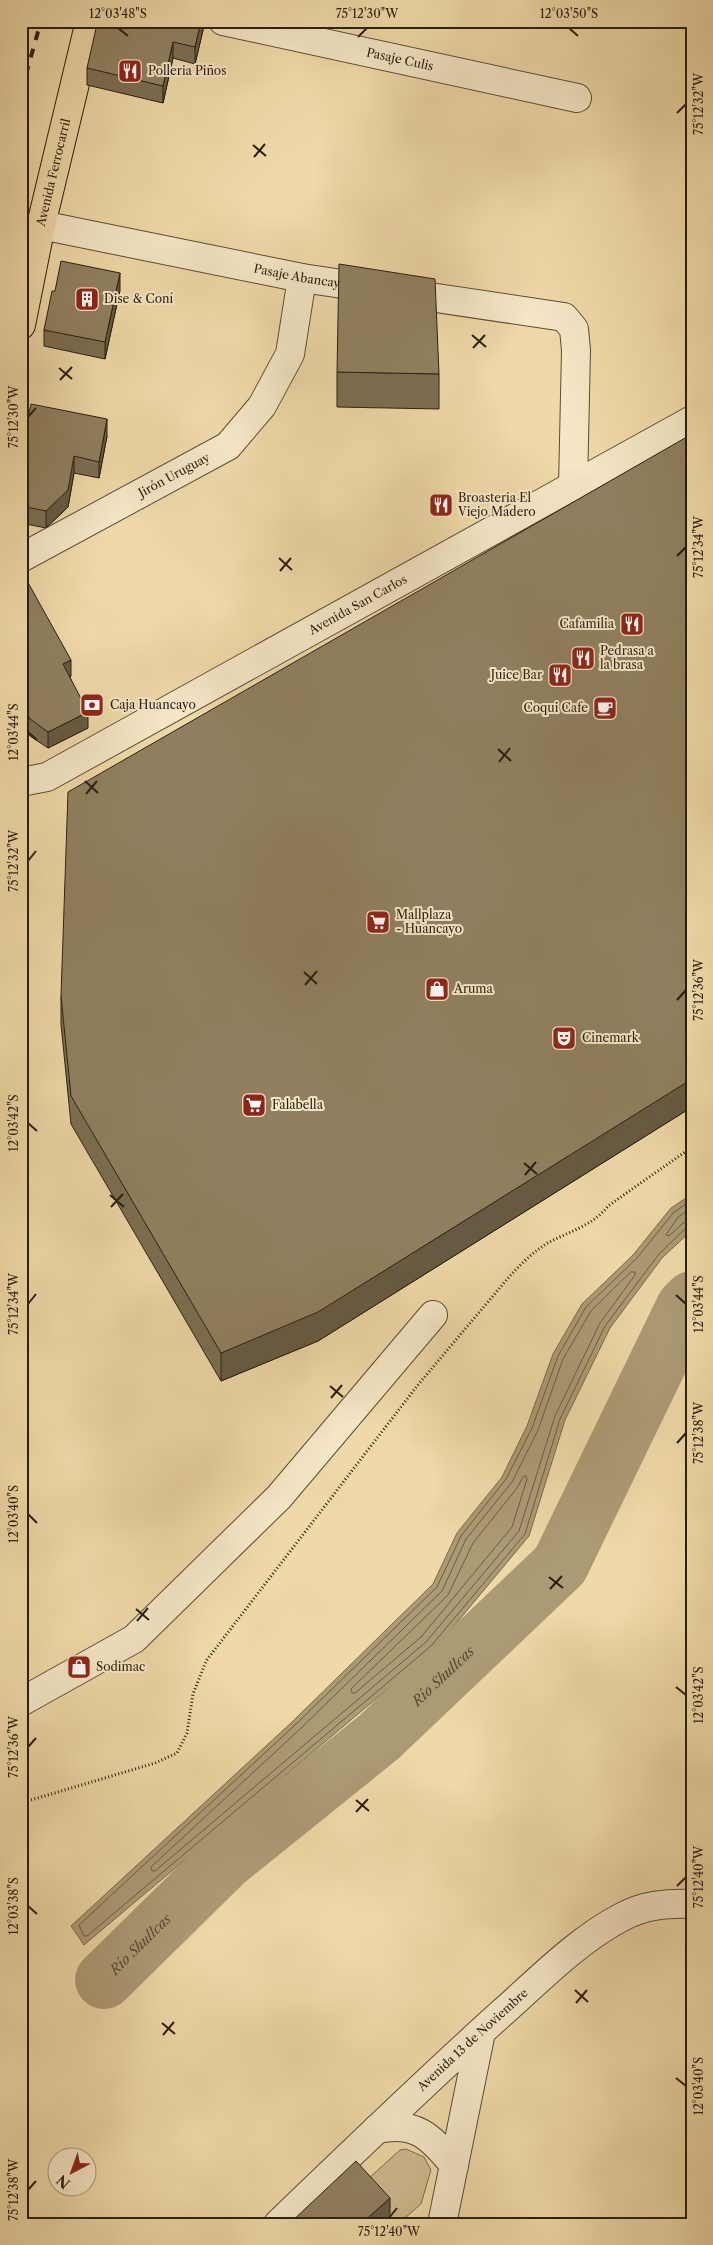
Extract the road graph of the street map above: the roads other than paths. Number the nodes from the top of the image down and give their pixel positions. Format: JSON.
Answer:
{"nodes":[{"id":1,"x":90,"y":21,"type":"edge"},
{"id":2,"x":223,"y":21,"type":"edge"},
{"id":3,"x":577,"y":98,"type":"dead end"},
{"id":4,"x":41,"y":225,"type":"junction"},
{"id":5,"x":302,"y":278,"type":"junction"},
{"id":6,"x":21,"y":325,"type":"edge"},
{"id":7,"x":692,"y":420,"type":"edge"},
{"id":8,"x":573,"y":486,"type":"junction"},
{"id":9,"x":21,"y":558,"type":"edge"},
{"id":10,"x":21,"y":782,"type":"edge"},
{"id":11,"x":433,"y":1315,"type":"dead end"},
{"id":12,"x":21,"y":1702,"type":"edge"},
{"id":13,"x":692,"y":1904,"type":"edge"},
{"id":14,"x":480,"y":2032,"type":"junction"},
{"id":15,"x":377,"y":2129,"type":"junction"},
{"id":16,"x":454,"y":2165,"type":"junction"},
{"id":17,"x":278,"y":2224,"type":"edge"},
{"id":18,"x":442,"y":2224,"type":"edge"}],
"edges":[{"from":1,"to":4,"type":"main road","name":"Avenida Ferrocarril"},
{"from":2,"to":3,"type":"street","name":"Pasaje Culis"},
{"from":4,"to":5,"type":"street","name":"Pasaje Abancay"},
{"from":4,"to":6,"type":"main road","name":"Avenida Ferrocarril"},
{"from":5,"to":8,"type":"street","name":"Pasaje Abancay"},
{"from":5,"to":9,"type":"street","name":"Jirón Uruguay"},
{"from":7,"to":8,"type":"street","name":"Avenida San Carlos"},
{"from":8,"to":10,"type":"street","name":"Avenida San Carlos"},
{"from":11,"to":12,"type":"street"},
{"from":13,"to":14,"type":"street","name":"Avenida 13 de Noviembre"},
{"from":14,"to":15,"type":"street","name":"Avenida 13 de Noviembre"},
{"from":14,"to":16,"type":"street"},
{"from":15,"to":16,"type":"street"},
{"from":15,"to":17,"type":"street","name":"Avenida 13 de Noviembre"},
{"from":16,"to":18,"type":"street"}]}
